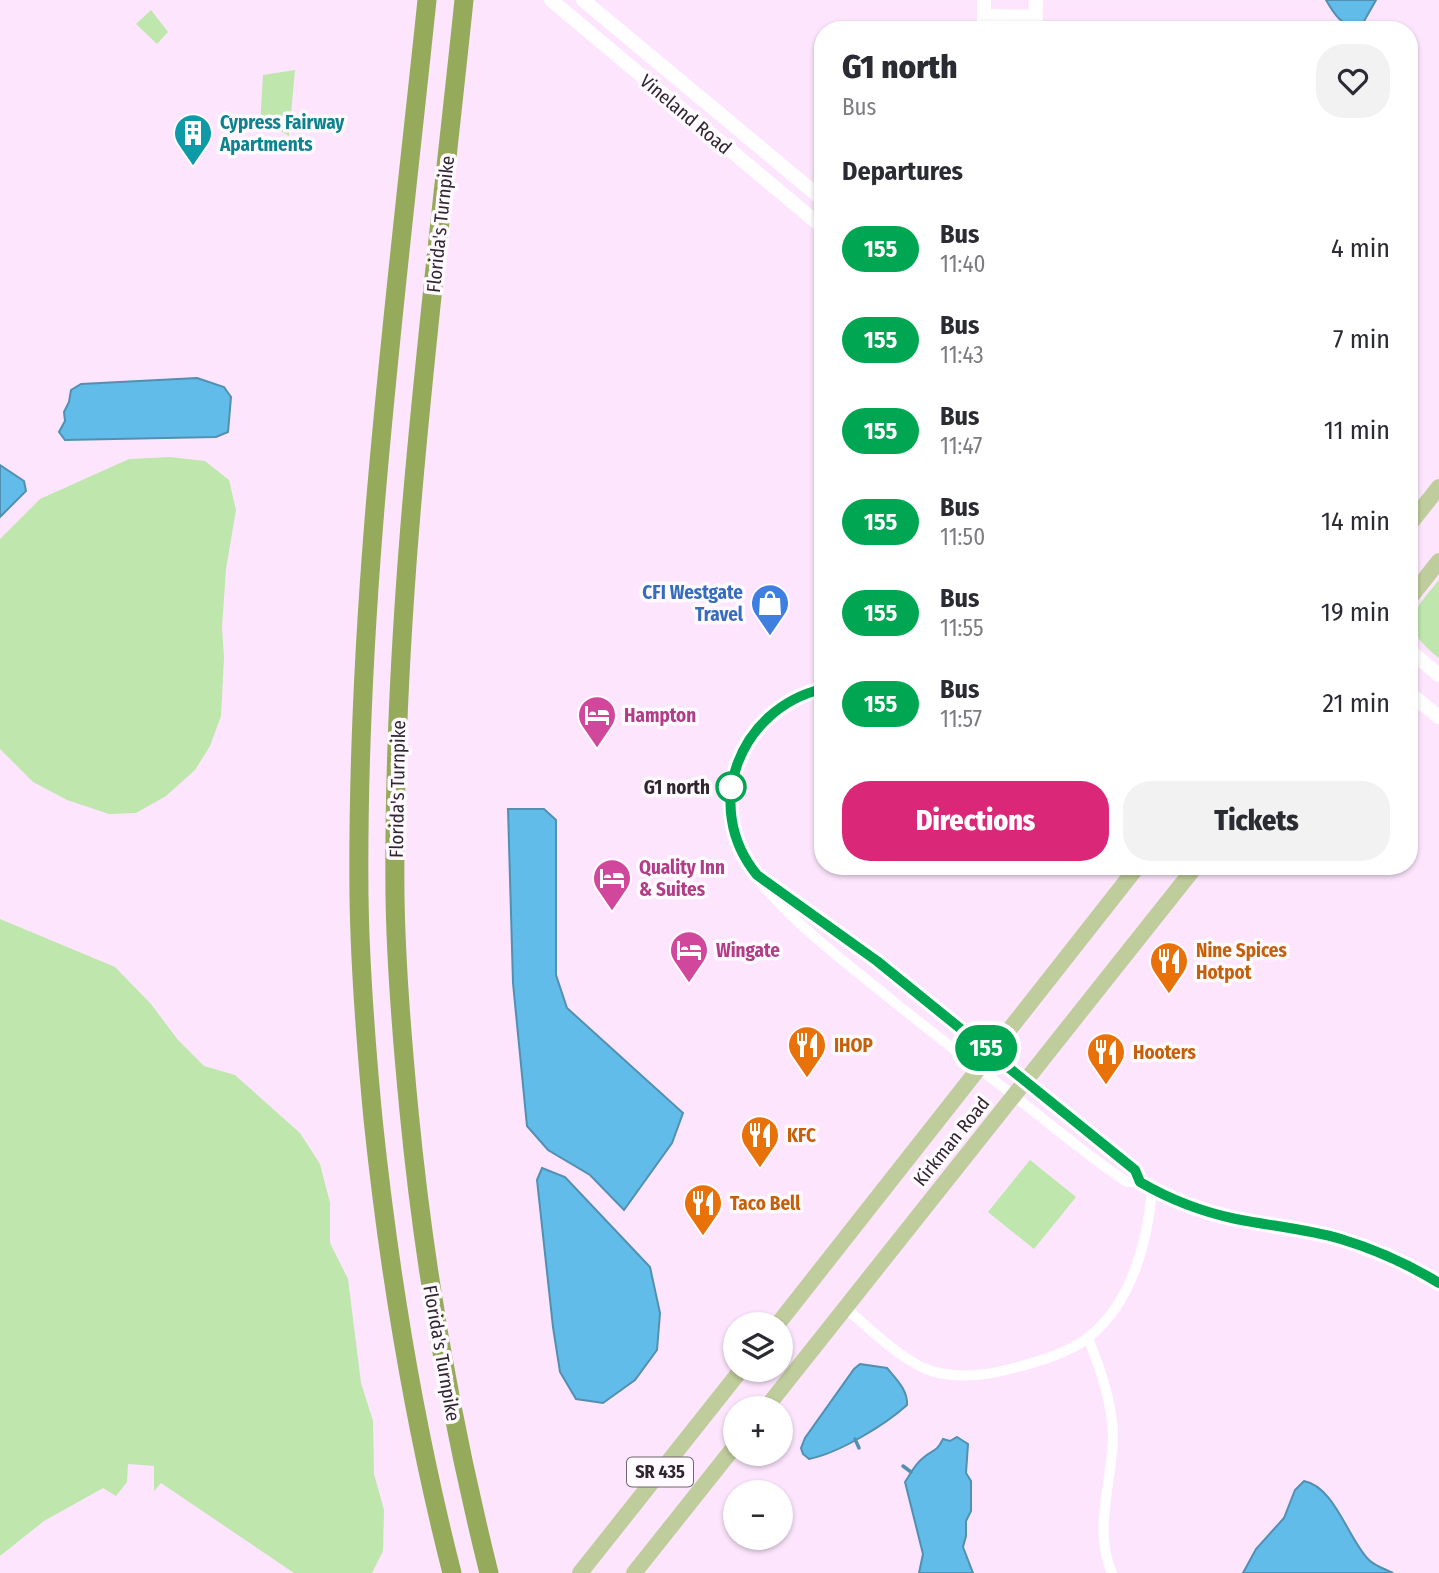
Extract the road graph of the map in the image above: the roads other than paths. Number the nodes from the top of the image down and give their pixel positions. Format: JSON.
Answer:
{"nodes":[{"id":1,"x":428,"y":0,"type":"edge"},
{"id":2,"x":464,"y":0,"type":"edge"},
{"id":3,"x":551,"y":0,"type":"edge"},
{"id":4,"x":583,"y":0,"type":"edge"},
{"id":5,"x":984,"y":0,"type":"edge"},
{"id":6,"x":1036,"y":0,"type":"edge"},
{"id":7,"x":985,"y":21,"type":"edge"},
{"id":8,"x":1036,"y":21,"type":"edge"},
{"id":9,"x":814,"y":192,"type":"edge"},
{"id":10,"x":814,"y":220,"type":"edge"},
{"id":11,"x":1439,"y":487,"type":"edge"},
{"id":12,"x":1418,"y":514,"type":"edge"},
{"id":13,"x":1439,"y":561,"type":"edge"},
{"id":14,"x":1418,"y":588,"type":"edge"},
{"id":15,"x":1418,"y":658,"type":"edge"},
{"id":16,"x":1439,"y":675,"type":"edge"},
{"id":17,"x":814,"y":692,"type":"edge"},
{"id":18,"x":1418,"y":700,"type":"edge"},
{"id":19,"x":1439,"y":717,"type":"edge"},
{"id":20,"x":757,"y":875,"type":"junction"},
{"id":21,"x":1131,"y":875,"type":"edge"},
{"id":22,"x":1189,"y":875,"type":"edge"},
{"id":23,"x":856,"y":946,"type":"junction"},
{"id":24,"x":844,"y":960,"type":"junction"},
{"id":25,"x":990,"y":1052,"type":"junction"},
{"id":26,"x":977,"y":1068,"type":"junction"},
{"id":27,"x":1026,"y":1082,"type":"junction"},
{"id":28,"x":1014,"y":1096,"type":"junction"},
{"id":29,"x":1140,"y":1182,"type":"junction"},
{"id":30,"x":1152,"y":1189,"type":"junction"},
{"id":31,"x":1439,"y":1283,"type":"edge"},
{"id":32,"x":845,"y":1308,"type":"junction"},
{"id":33,"x":787,"y":1312,"type":"edge"},
{"id":34,"x":1088,"y":1338,"type":"junction"},
{"id":35,"x":731,"y":1382,"type":"edge"},
{"id":36,"x":775,"y":1396,"type":"edge"},
{"id":37,"x":723,"y":1461,"type":"edge"},
{"id":38,"x":452,"y":1573,"type":"edge"},
{"id":39,"x":489,"y":1573,"type":"edge"},
{"id":40,"x":580,"y":1573,"type":"edge"},
{"id":41,"x":634,"y":1573,"type":"edge"},
{"id":42,"x":1112,"y":1573,"type":"edge"}],
"edges":[{"from":1,"to":38,"type":"highway","name":"Florida's Turnpike"},
{"from":2,"to":39,"type":"highway","name":"Florida's Turnpike"},
{"from":3,"to":10,"type":"street","name":"Vineland Road"},
{"from":4,"to":9,"type":"street","name":"Vineland Road"},
{"from":5,"to":7,"type":"street"},
{"from":6,"to":8,"type":"street"},
{"from":11,"to":12,"type":"main road"},
{"from":13,"to":14,"type":"main road"},
{"from":15,"to":16,"type":"street"},
{"from":17,"to":20,"type":"street"},
{"from":18,"to":19,"type":"street"},
{"from":20,"to":23,"type":"street"},
{"from":20,"to":24,"type":"street"},
{"from":21,"to":25,"type":"main road","name":"Kirkman Road"},
{"from":22,"to":27,"type":"main road","name":"Kirkman Road"},
{"from":23,"to":24,"type":"street"},
{"from":23,"to":25,"type":"street"},
{"from":24,"to":26,"type":"street"},
{"from":25,"to":26,"type":"main road","name":"Kirkman Road"},
{"from":25,"to":27,"type":"street"},
{"from":26,"to":28,"type":"street"},
{"from":26,"to":33,"type":"main road","name":"Kirkman Road"},
{"from":27,"to":28,"type":"main road","name":"Kirkman Road"},
{"from":27,"to":29,"type":"street"},
{"from":28,"to":29,"type":"street"},
{"from":28,"to":32,"type":"main road","name":"Kirkman Road"},
{"from":29,"to":30,"type":"street"},
{"from":30,"to":31,"type":"street"},
{"from":30,"to":34,"type":"street"},
{"from":32,"to":34,"type":"street"},
{"from":32,"to":36,"type":"main road","name":"Kirkman Road"},
{"from":34,"to":42,"type":"street"},
{"from":35,"to":40,"type":"main road","number":"SR 435"},
{"from":37,"to":41,"type":"main road","number":"SR 435"}]}
